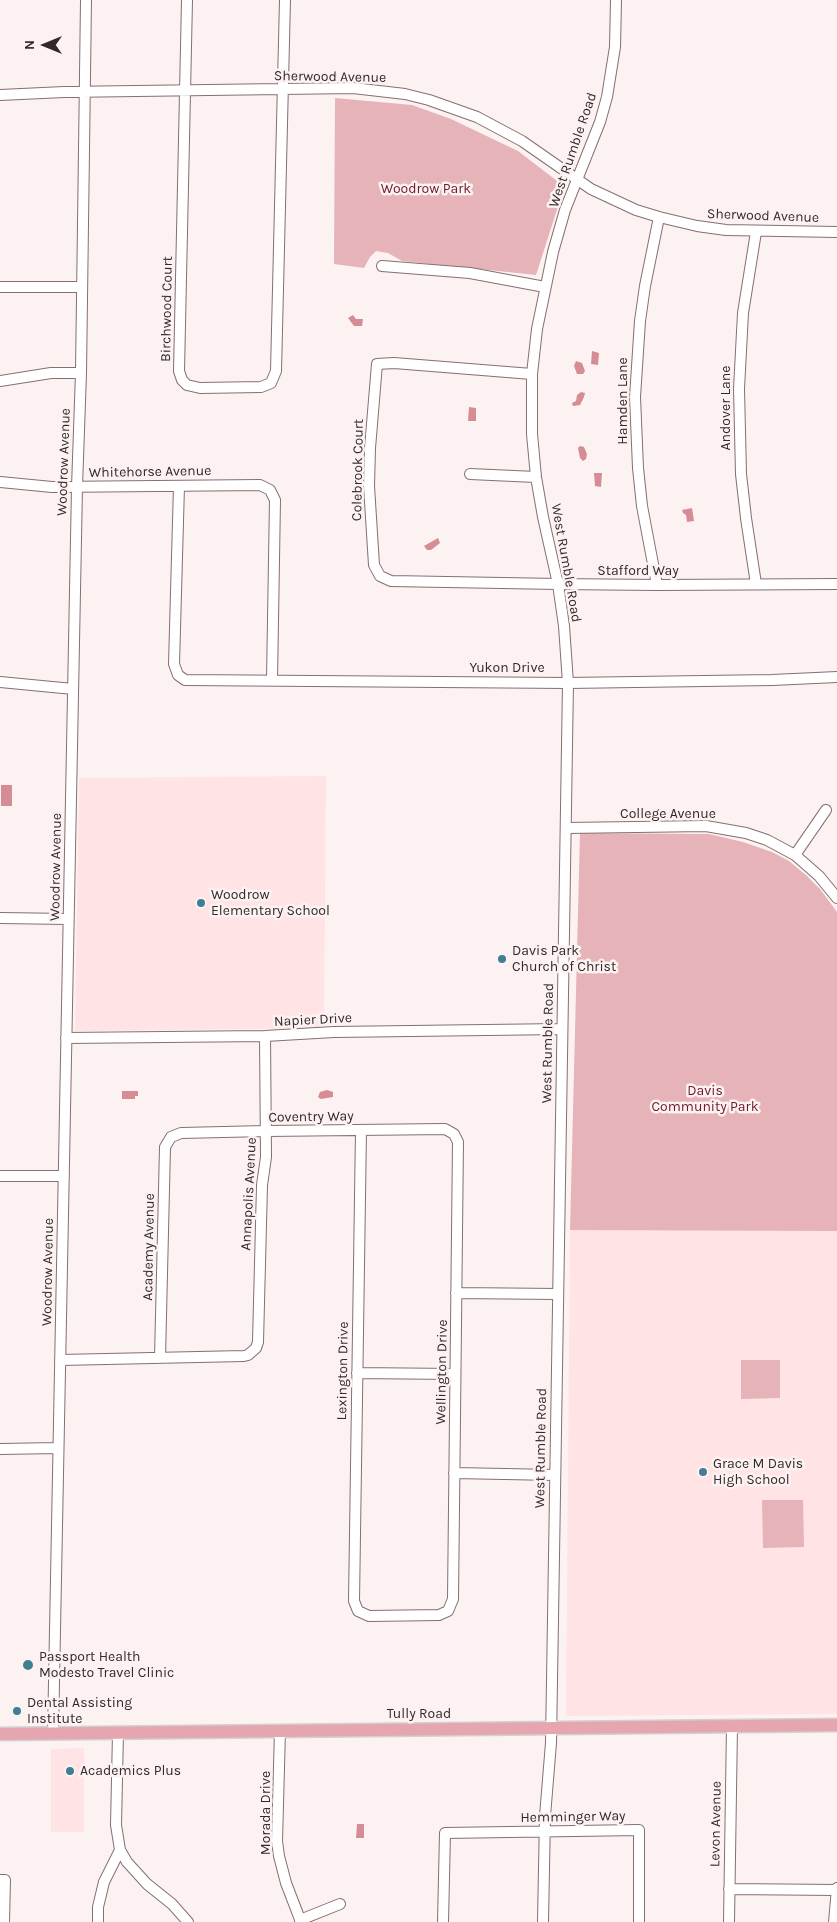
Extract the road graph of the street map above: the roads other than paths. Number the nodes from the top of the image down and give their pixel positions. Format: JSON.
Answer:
{"nodes":[{"id":1,"x":86,"y":0,"type":"edge"},
{"id":2,"x":187,"y":0,"type":"edge"},
{"id":3,"x":285,"y":0,"type":"edge"},
{"id":4,"x":616,"y":0,"type":"edge"},
{"id":5,"x":283,"y":89,"type":"junction"},
{"id":6,"x":185,"y":90,"type":"junction"},
{"id":7,"x":85,"y":92,"type":"junction"},
{"id":8,"x":0,"y":95,"type":"edge"},
{"id":9,"x":576,"y":180,"type":"junction"},
{"id":10,"x":659,"y":217,"type":"junction"},
{"id":11,"x":756,"y":232,"type":"junction"},
{"id":12,"x":837,"y":232,"type":"edge"},
{"id":13,"x":382,"y":266,"type":"dead end"},
{"id":14,"x":0,"y":287,"type":"edge"},
{"id":15,"x":82,"y":287,"type":"junction"},
{"id":16,"x":545,"y":287,"type":"junction"},
{"id":17,"x":80,"y":373,"type":"junction"},
{"id":18,"x":532,"y":374,"type":"junction"},
{"id":19,"x":0,"y":382,"type":"edge"},
{"id":20,"x":470,"y":474,"type":"dead end"},
{"id":21,"x":536,"y":477,"type":"junction"},
{"id":22,"x":0,"y":482,"type":"edge"},
{"id":23,"x":179,"y":486,"type":"junction"},
{"id":24,"x":77,"y":487,"type":"junction"},
{"id":25,"x":380,"y":576,"type":"joint"},
{"id":26,"x":558,"y":584,"type":"junction"},
{"id":27,"x":756,"y":584,"type":"junction"},
{"id":28,"x":837,"y":584,"type":"edge"},
{"id":29,"x":658,"y":585,"type":"junction"},
{"id":30,"x":837,"y":677,"type":"edge"},
{"id":31,"x":272,"y":680,"type":"junction"},
{"id":32,"x":0,"y":682,"type":"edge"},
{"id":33,"x":568,"y":682,"type":"junction"},
{"id":34,"x":73,"y":689,"type":"junction"},
{"id":35,"x":826,"y":810,"type":"dead end"},
{"id":36,"x":566,"y":828,"type":"junction"},
{"id":37,"x":795,"y":855,"type":"junction"},
{"id":38,"x":837,"y":898,"type":"edge"},
{"id":39,"x":0,"y":918,"type":"edge"},
{"id":40,"x":68,"y":919,"type":"junction"},
{"id":41,"x":562,"y":1029,"type":"junction"},
{"id":42,"x":265,"y":1036,"type":"junction"},
{"id":43,"x":66,"y":1038,"type":"junction"},
{"id":44,"x":361,"y":1130,"type":"junction"},
{"id":45,"x":266,"y":1131,"type":"junction"},
{"id":46,"x":454,"y":1134,"type":"joint"},
{"id":47,"x":169,"y":1138,"type":"joint"},
{"id":48,"x":0,"y":1176,"type":"edge"},
{"id":49,"x":64,"y":1176,"type":"junction"},
{"id":50,"x":456,"y":1294,"type":"junction"},
{"id":51,"x":558,"y":1294,"type":"junction"},
{"id":52,"x":160,"y":1358,"type":"junction"},
{"id":53,"x":60,"y":1360,"type":"junction"},
{"id":54,"x":357,"y":1373,"type":"junction"},
{"id":55,"x":455,"y":1374,"type":"junction"},
{"id":56,"x":58,"y":1448,"type":"junction"},
{"id":57,"x":0,"y":1449,"type":"edge"},
{"id":58,"x":454,"y":1473,"type":"junction"},
{"id":59,"x":555,"y":1475,"type":"junction"},
{"id":60,"x":448,"y":1611,"type":"joint"},
{"id":61,"x":837,"y":1725,"type":"edge"},
{"id":62,"x":732,"y":1726,"type":"junction"},
{"id":63,"x":280,"y":1730,"type":"junction"},
{"id":64,"x":551,"y":1730,"type":"junction"},
{"id":65,"x":118,"y":1733,"type":"junction"},
{"id":66,"x":0,"y":1734,"type":"edge"},
{"id":67,"x":53,"y":1734,"type":"junction"},
{"id":68,"x":545,"y":1832,"type":"junction"},
{"id":69,"x":120,"y":1850,"type":"junction"},
{"id":70,"x":3,"y":1880,"type":"edge"},
{"id":71,"x":837,"y":1889,"type":"edge"},
{"id":72,"x":729,"y":1890,"type":"junction"},
{"id":73,"x":340,"y":1904,"type":"dead end"},
{"id":74,"x":301,"y":1921,"type":"edge"},
{"id":75,"x":4,"y":1922,"type":"edge"},
{"id":76,"x":98,"y":1922,"type":"edge"},
{"id":77,"x":188,"y":1922,"type":"edge"},
{"id":78,"x":443,"y":1922,"type":"edge"},
{"id":79,"x":543,"y":1922,"type":"edge"},
{"id":80,"x":639,"y":1922,"type":"edge"},
{"id":81,"x":729,"y":1922,"type":"edge"},
{"id":82,"x":834,"y":1922,"type":"edge"}],
"edges":[{"from":1,"to":7,"type":"street","name":"Woodrow Avenue"},
{"from":2,"to":6,"type":"street","name":"Birchwood Court"},
{"from":3,"to":5,"type":"street"},
{"from":4,"to":9,"type":"street","name":"West Rumble Road"},
{"from":5,"to":6,"type":"street","name":"Sherwood Avenue"},
{"from":5,"to":6,"type":"street","name":"Birchwood Court"},
{"from":5,"to":9,"type":"street","name":"Sherwood Avenue"},
{"from":6,"to":7,"type":"street","name":"Sherwood Avenue"},
{"from":7,"to":8,"type":"street","name":"Sherwood Avenue"},
{"from":7,"to":15,"type":"street","name":"Woodrow Avenue"},
{"from":9,"to":10,"type":"street","name":"Sherwood Avenue"},
{"from":9,"to":16,"type":"street","name":"West Rumble Road"},
{"from":10,"to":11,"type":"street","name":"Sherwood Avenue"},
{"from":10,"to":29,"type":"street","name":"Hamden Lane"},
{"from":11,"to":12,"type":"street","name":"Sherwood Avenue"},
{"from":11,"to":27,"type":"street","name":"Andover Lane"},
{"from":13,"to":16,"type":"street"},
{"from":14,"to":15,"type":"street"},
{"from":15,"to":17,"type":"street","name":"Woodrow Avenue"},
{"from":16,"to":18,"type":"street","name":"West Rumble Road"},
{"from":17,"to":19,"type":"street"},
{"from":17,"to":24,"type":"street","name":"Woodrow Avenue"},
{"from":18,"to":21,"type":"street","name":"West Rumble Road"},
{"from":18,"to":25,"type":"street","name":"Colebrook Court"},
{"from":20,"to":21,"type":"street"},
{"from":21,"to":26,"type":"street","name":"West Rumble Road"},
{"from":22,"to":24,"type":"street","name":"Whitehorse Avenue"},
{"from":23,"to":24,"type":"street","name":"Whitehorse Avenue"},
{"from":23,"to":31,"type":"street","name":"Whitehorse Avenue"},
{"from":23,"to":31,"type":"street","name":"Yukon Drive"},
{"from":24,"to":34,"type":"street","name":"Woodrow Avenue"},
{"from":25,"to":26,"type":"street","name":"Stafford Way"},
{"from":26,"to":29,"type":"street","name":"Stafford Way"},
{"from":26,"to":33,"type":"street","name":"West Rumble Road"},
{"from":27,"to":28,"type":"street","name":"Stafford Way"},
{"from":27,"to":29,"type":"street","name":"Stafford Way"},
{"from":30,"to":33,"type":"street","name":"Yukon Drive"},
{"from":31,"to":33,"type":"street","name":"Yukon Drive"},
{"from":32,"to":34,"type":"street"},
{"from":33,"to":36,"type":"street","name":"West Rumble Road"},
{"from":34,"to":40,"type":"street","name":"Woodrow Avenue"},
{"from":35,"to":37,"type":"street"},
{"from":36,"to":37,"type":"street","name":"College Avenue"},
{"from":36,"to":41,"type":"street","name":"West Rumble Road"},
{"from":37,"to":38,"type":"street","name":"College Avenue"},
{"from":39,"to":40,"type":"street"},
{"from":40,"to":43,"type":"street","name":"Woodrow Avenue"},
{"from":41,"to":42,"type":"street","name":"Napier Drive"},
{"from":41,"to":51,"type":"street","name":"West Rumble Road"},
{"from":42,"to":43,"type":"street","name":"Napier Drive"},
{"from":42,"to":45,"type":"street","name":"Annapolis Avenue"},
{"from":43,"to":49,"type":"street","name":"Woodrow Avenue"},
{"from":44,"to":45,"type":"street","name":"Coventry Way"},
{"from":44,"to":46,"type":"street","name":"Coventry Way"},
{"from":44,"to":54,"type":"street","name":"Lexington Drive"},
{"from":45,"to":47,"type":"street","name":"Coventry Way"},
{"from":45,"to":52,"type":"street","name":"Annapolis Avenue"},
{"from":46,"to":50,"type":"street","name":"Wellington Drive"},
{"from":47,"to":52,"type":"street","name":"Academy Avenue"},
{"from":48,"to":49,"type":"street"},
{"from":49,"to":53,"type":"street","name":"Woodrow Avenue"},
{"from":50,"to":51,"type":"street"},
{"from":50,"to":55,"type":"street","name":"Wellington Drive"},
{"from":51,"to":59,"type":"street","name":"West Rumble Road"},
{"from":52,"to":53,"type":"street"},
{"from":53,"to":56,"type":"street","name":"Woodrow Avenue"},
{"from":54,"to":55,"type":"street"},
{"from":54,"to":60,"type":"street","name":"Lexington Drive"},
{"from":55,"to":58,"type":"street","name":"Wellington Drive"},
{"from":56,"to":57,"type":"street"},
{"from":56,"to":67,"type":"street","name":"Woodrow Avenue"},
{"from":58,"to":59,"type":"street"},
{"from":58,"to":60,"type":"street","name":"Wellington Drive"},
{"from":59,"to":64,"type":"street","name":"West Rumble Road"},
{"from":61,"to":62,"type":"main road","name":"Tully Road"},
{"from":62,"to":64,"type":"main road","name":"Tully Road"},
{"from":62,"to":72,"type":"street","name":"Levon Avenue"},
{"from":63,"to":64,"type":"main road","name":"Tully Road"},
{"from":63,"to":65,"type":"main road","name":"Tully Road"},
{"from":63,"to":74,"type":"street","name":"Morada Drive"},
{"from":64,"to":68,"type":"street","name":"West Rumble Road"},
{"from":65,"to":67,"type":"main road","name":"Tully Road"},
{"from":65,"to":69,"type":"street"},
{"from":66,"to":67,"type":"main road","name":"Tully Road"},
{"from":68,"to":78,"type":"street","name":"Hemminger Way"},
{"from":68,"to":79,"type":"street","name":"West Rumble Road"},
{"from":68,"to":80,"type":"street","name":"Hemminger Way"},
{"from":69,"to":76,"type":"street"},
{"from":69,"to":77,"type":"street"},
{"from":70,"to":75,"type":"street"},
{"from":71,"to":72,"type":"street"},
{"from":71,"to":82,"type":"street"},
{"from":72,"to":81,"type":"street","name":"Levon Avenue"},
{"from":73,"to":74,"type":"street"}]}
